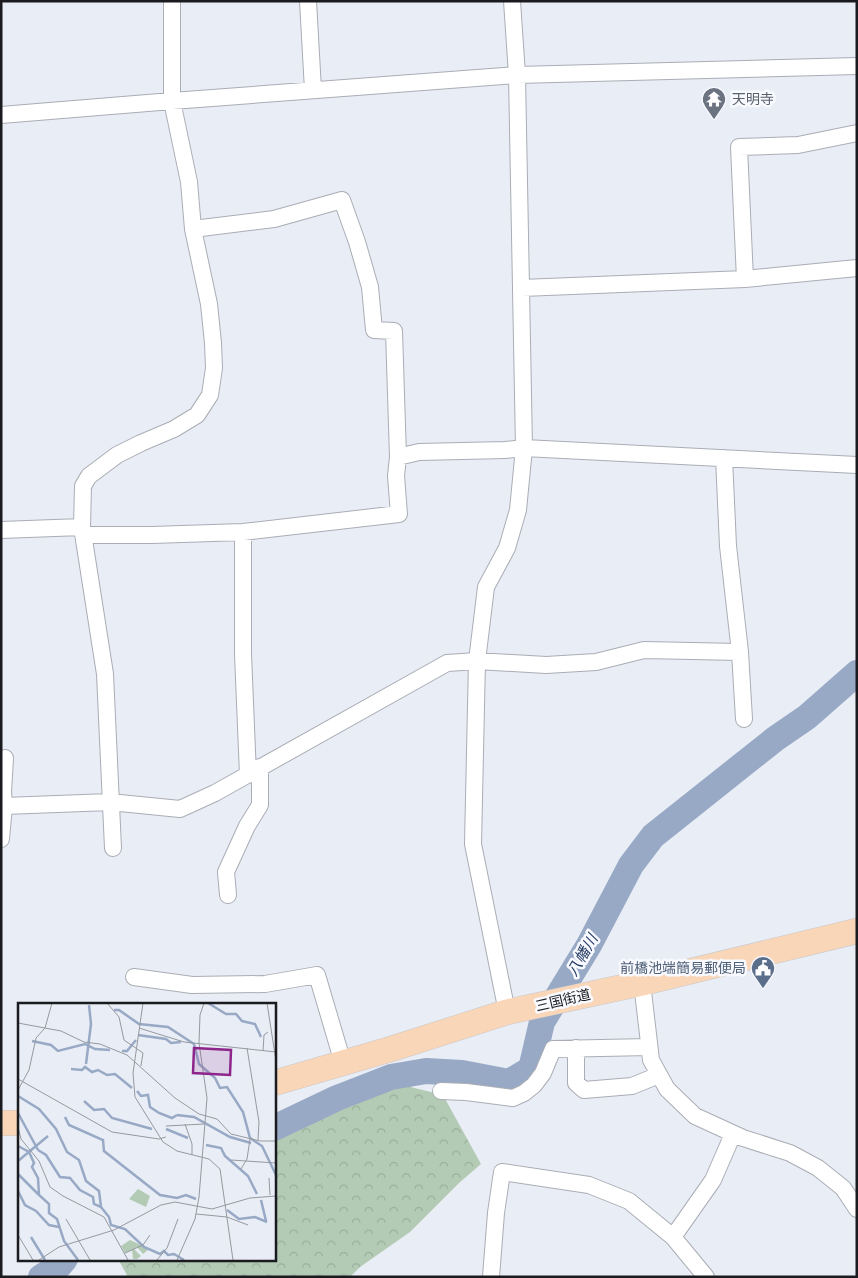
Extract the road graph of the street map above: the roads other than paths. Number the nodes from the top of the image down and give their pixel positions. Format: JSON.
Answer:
{"nodes":[{"id":1,"x":172,"y":1,"type":"edge"},
{"id":2,"x":308,"y":1,"type":"edge"},
{"id":3,"x":512,"y":1,"type":"edge"},
{"id":4,"x":857,"y":66,"type":"edge"},
{"id":5,"x":517,"y":75,"type":"junction"},
{"id":6,"x":313,"y":90,"type":"junction"},
{"id":7,"x":172,"y":100,"type":"junction"},
{"id":8,"x":1,"y":115,"type":"edge"},
{"id":9,"x":857,"y":133,"type":"edge"},
{"id":10,"x":193,"y":229,"type":"junction"},
{"id":11,"x":857,"y":268,"type":"edge"},
{"id":12,"x":746,"y":279,"type":"junction"},
{"id":13,"x":522,"y":288,"type":"junction"},
{"id":14,"x":524,"y":448,"type":"junction"},
{"id":15,"x":398,"y":457,"type":"junction"},
{"id":16,"x":724,"y":458,"type":"junction"},
{"id":17,"x":857,"y":465,"type":"edge"},
{"id":18,"x":1,"y":530,"type":"edge"},
{"id":19,"x":83,"y":531,"type":"junction"},
{"id":20,"x":243,"y":532,"type":"junction"},
{"id":21,"x":740,"y":652,"type":"junction"},
{"id":22,"x":477,"y":661,"type":"junction"},
{"id":23,"x":744,"y":719,"type":"dead end"},
{"id":24,"x":5,"y":758,"type":"dead end"},
{"id":25,"x":254,"y":771,"type":"junction"},
{"id":26,"x":110,"y":802,"type":"junction"},
{"id":27,"x":4,"y":806,"type":"junction"},
{"id":28,"x":1,"y":839,"type":"edge"},
{"id":29,"x":113,"y":848,"type":"dead end"},
{"id":30,"x":228,"y":895,"type":"dead end"},
{"id":31,"x":857,"y":932,"type":"edge"},
{"id":32,"x":134,"y":977,"type":"dead end"},
{"id":33,"x":642,"y":983,"type":"junction"},
{"id":34,"x":506,"y":1012,"type":"junction"},
{"id":35,"x":649,"y":1047,"type":"junction"},
{"id":36,"x":576,"y":1048,"type":"junction"},
{"id":37,"x":343,"y":1063,"type":"junction"},
{"id":38,"x":659,"y":1075,"type":"junction"},
{"id":39,"x":275,"y":1083,"type":"edge"},
{"id":40,"x":441,"y":1091,"type":"dead end"},
{"id":41,"x":1,"y":1123,"type":"edge"},
{"id":42,"x":18,"y":1123,"type":"edge"},
{"id":43,"x":733,"y":1134,"type":"junction"},
{"id":44,"x":857,"y":1209,"type":"edge"},
{"id":45,"x":673,"y":1237,"type":"junction"},
{"id":46,"x":491,"y":1277,"type":"edge"},
{"id":47,"x":706,"y":1277,"type":"edge"}],
"edges":[{"from":1,"to":7,"type":"street"},
{"from":2,"to":6,"type":"street"},
{"from":3,"to":5,"type":"street"},
{"from":4,"to":5,"type":"street"},
{"from":5,"to":6,"type":"street"},
{"from":5,"to":13,"type":"street"},
{"from":6,"to":7,"type":"street"},
{"from":7,"to":8,"type":"street"},
{"from":7,"to":10,"type":"street"},
{"from":9,"to":12,"type":"street"},
{"from":10,"to":15,"type":"street"},
{"from":10,"to":19,"type":"street"},
{"from":11,"to":12,"type":"street"},
{"from":12,"to":13,"type":"street"},
{"from":13,"to":14,"type":"street"},
{"from":14,"to":15,"type":"street"},
{"from":14,"to":16,"type":"street"},
{"from":14,"to":22,"type":"street"},
{"from":15,"to":20,"type":"street"},
{"from":16,"to":17,"type":"street"},
{"from":16,"to":21,"type":"street"},
{"from":18,"to":19,"type":"street"},
{"from":19,"to":20,"type":"street"},
{"from":19,"to":26,"type":"street"},
{"from":20,"to":25,"type":"street"},
{"from":21,"to":22,"type":"street"},
{"from":21,"to":23,"type":"street"},
{"from":22,"to":25,"type":"street"},
{"from":22,"to":34,"type":"street"},
{"from":24,"to":27,"type":"street"},
{"from":25,"to":26,"type":"street"},
{"from":25,"to":30,"type":"street"},
{"from":26,"to":27,"type":"street"},
{"from":26,"to":29,"type":"street"},
{"from":27,"to":28,"type":"street"},
{"from":31,"to":33,"type":"main road","name":"三国街道"},
{"from":32,"to":37,"type":"street"},
{"from":33,"to":34,"type":"main road","name":"三国街道"},
{"from":33,"to":35,"type":"street"},
{"from":34,"to":37,"type":"main road","name":"三国街道"},
{"from":35,"to":36,"type":"street"},
{"from":35,"to":38,"type":"street"},
{"from":36,"to":38,"type":"street"},
{"from":36,"to":40,"type":"street"},
{"from":37,"to":39,"type":"main road","name":"三国街道"},
{"from":38,"to":43,"type":"street"},
{"from":41,"to":42,"type":"main road"},
{"from":43,"to":44,"type":"street"},
{"from":43,"to":45,"type":"street"},
{"from":45,"to":46,"type":"street"},
{"from":45,"to":47,"type":"street"}]}
